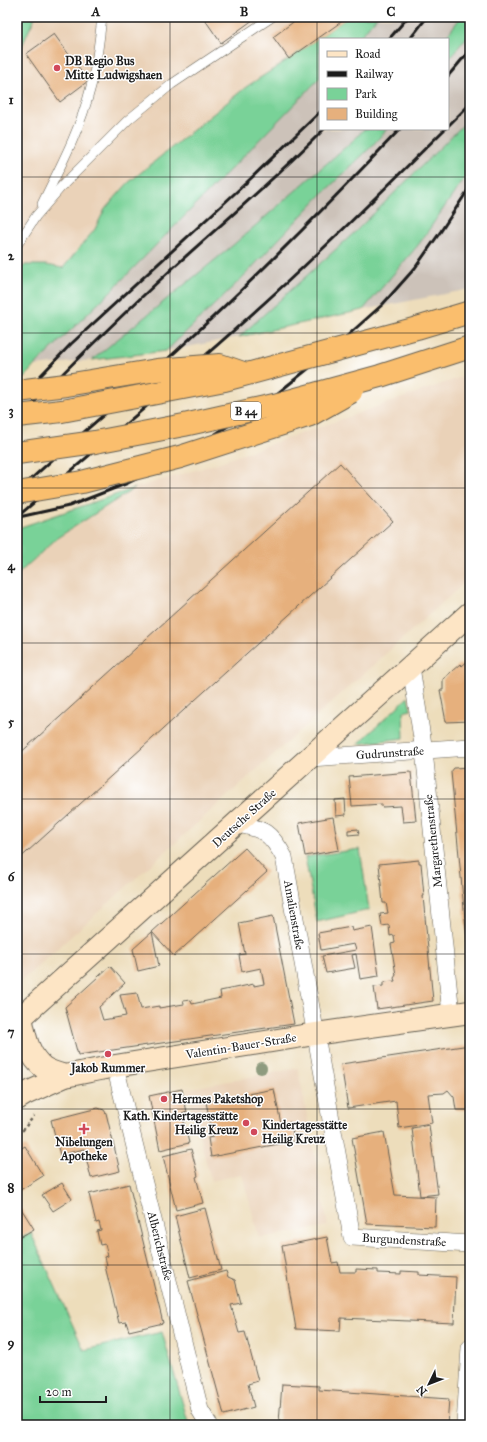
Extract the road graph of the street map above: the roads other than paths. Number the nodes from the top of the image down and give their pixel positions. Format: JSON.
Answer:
{"nodes":[{"id":1,"x":102,"y":17,"type":"edge"},
{"id":2,"x":272,"y":17,"type":"edge"},
{"id":3,"x":36,"y":216,"type":"junction"},
{"id":4,"x":17,"y":245,"type":"edge"},
{"id":5,"x":470,"y":312,"type":"edge"},
{"id":6,"x":470,"y":347,"type":"edge"},
{"id":7,"x":246,"y":374,"type":"junction"},
{"id":8,"x":380,"y":376,"type":"junction"},
{"id":9,"x":17,"y":391,"type":"edge"},
{"id":10,"x":17,"y":416,"type":"edge"},
{"id":11,"x":17,"y":453,"type":"edge"},
{"id":12,"x":17,"y":493,"type":"edge"},
{"id":13,"x":470,"y":613,"type":"edge"},
{"id":14,"x":411,"y":667,"type":"junction"},
{"id":15,"x":470,"y":747,"type":"edge"},
{"id":16,"x":424,"y":751,"type":"junction"},
{"id":17,"x":310,"y":758,"type":"junction"},
{"id":18,"x":237,"y":824,"type":"junction"},
{"id":19,"x":461,"y":1013,"type":"edge"},
{"id":20,"x":18,"y":1017,"type":"edge"},
{"id":21,"x":315,"y":1034,"type":"junction"},
{"id":22,"x":116,"y":1066,"type":"junction"},
{"id":23,"x":65,"y":1076,"type":"junction"},
{"id":24,"x":17,"y":1099,"type":"edge"},
{"id":25,"x":470,"y":1244,"type":"edge"},
{"id":26,"x":470,"y":1348,"type":"edge"},
{"id":27,"x":209,"y":1425,"type":"edge"},
{"id":28,"x":465,"y":1425,"type":"edge"}],
"edges":[{"from":1,"to":3,"type":"lane"},
{"from":2,"to":3,"type":"lane"},
{"from":3,"to":4,"type":"lane"},
{"from":5,"to":7,"type":"highway","bridge":true},
{"from":6,"to":8,"type":"highway","number":"B 44","bridge":true},
{"from":7,"to":9,"type":"highway","bridge":true},
{"from":7,"to":10,"type":"highway","bridge":true},
{"from":8,"to":11,"type":"highway","number":"B 44","bridge":true},
{"from":8,"to":12,"type":"highway","bridge":true},
{"from":13,"to":14,"type":"main road","name":"Deutsche Straße"},
{"from":14,"to":16,"type":"street","name":"Margarethenstraße"},
{"from":14,"to":17,"type":"main road","name":"Deutsche Straße"},
{"from":15,"to":16,"type":"street","name":"Gudrunstraße"},
{"from":16,"to":17,"type":"street","name":"Gudrunstraße"},
{"from":16,"to":19,"type":"street","name":"Margarethenstraße"},
{"from":17,"to":18,"type":"main road","name":"Deutsche Straße"},
{"from":18,"to":20,"type":"main road","name":"Deutsche Straße"},
{"from":18,"to":21,"type":"street","name":"Amalienstraße"},
{"from":19,"to":21,"type":"main road","name":"Valentin-Bauer-Straße"},
{"from":20,"to":23,"type":"main road"},
{"from":21,"to":22,"type":"main road","name":"Valentin-Bauer-Straße"},
{"from":21,"to":25,"type":"street","name":"Burgundenstraße"},
{"from":22,"to":23,"type":"main road","name":"Valentin-Bauer-Straße"},
{"from":22,"to":27,"type":"street","name":"Alberichstraße"},
{"from":23,"to":24,"type":"main road","name":"Valentin-Bauer-Straße"},
{"from":26,"to":28,"type":"street"}]}
